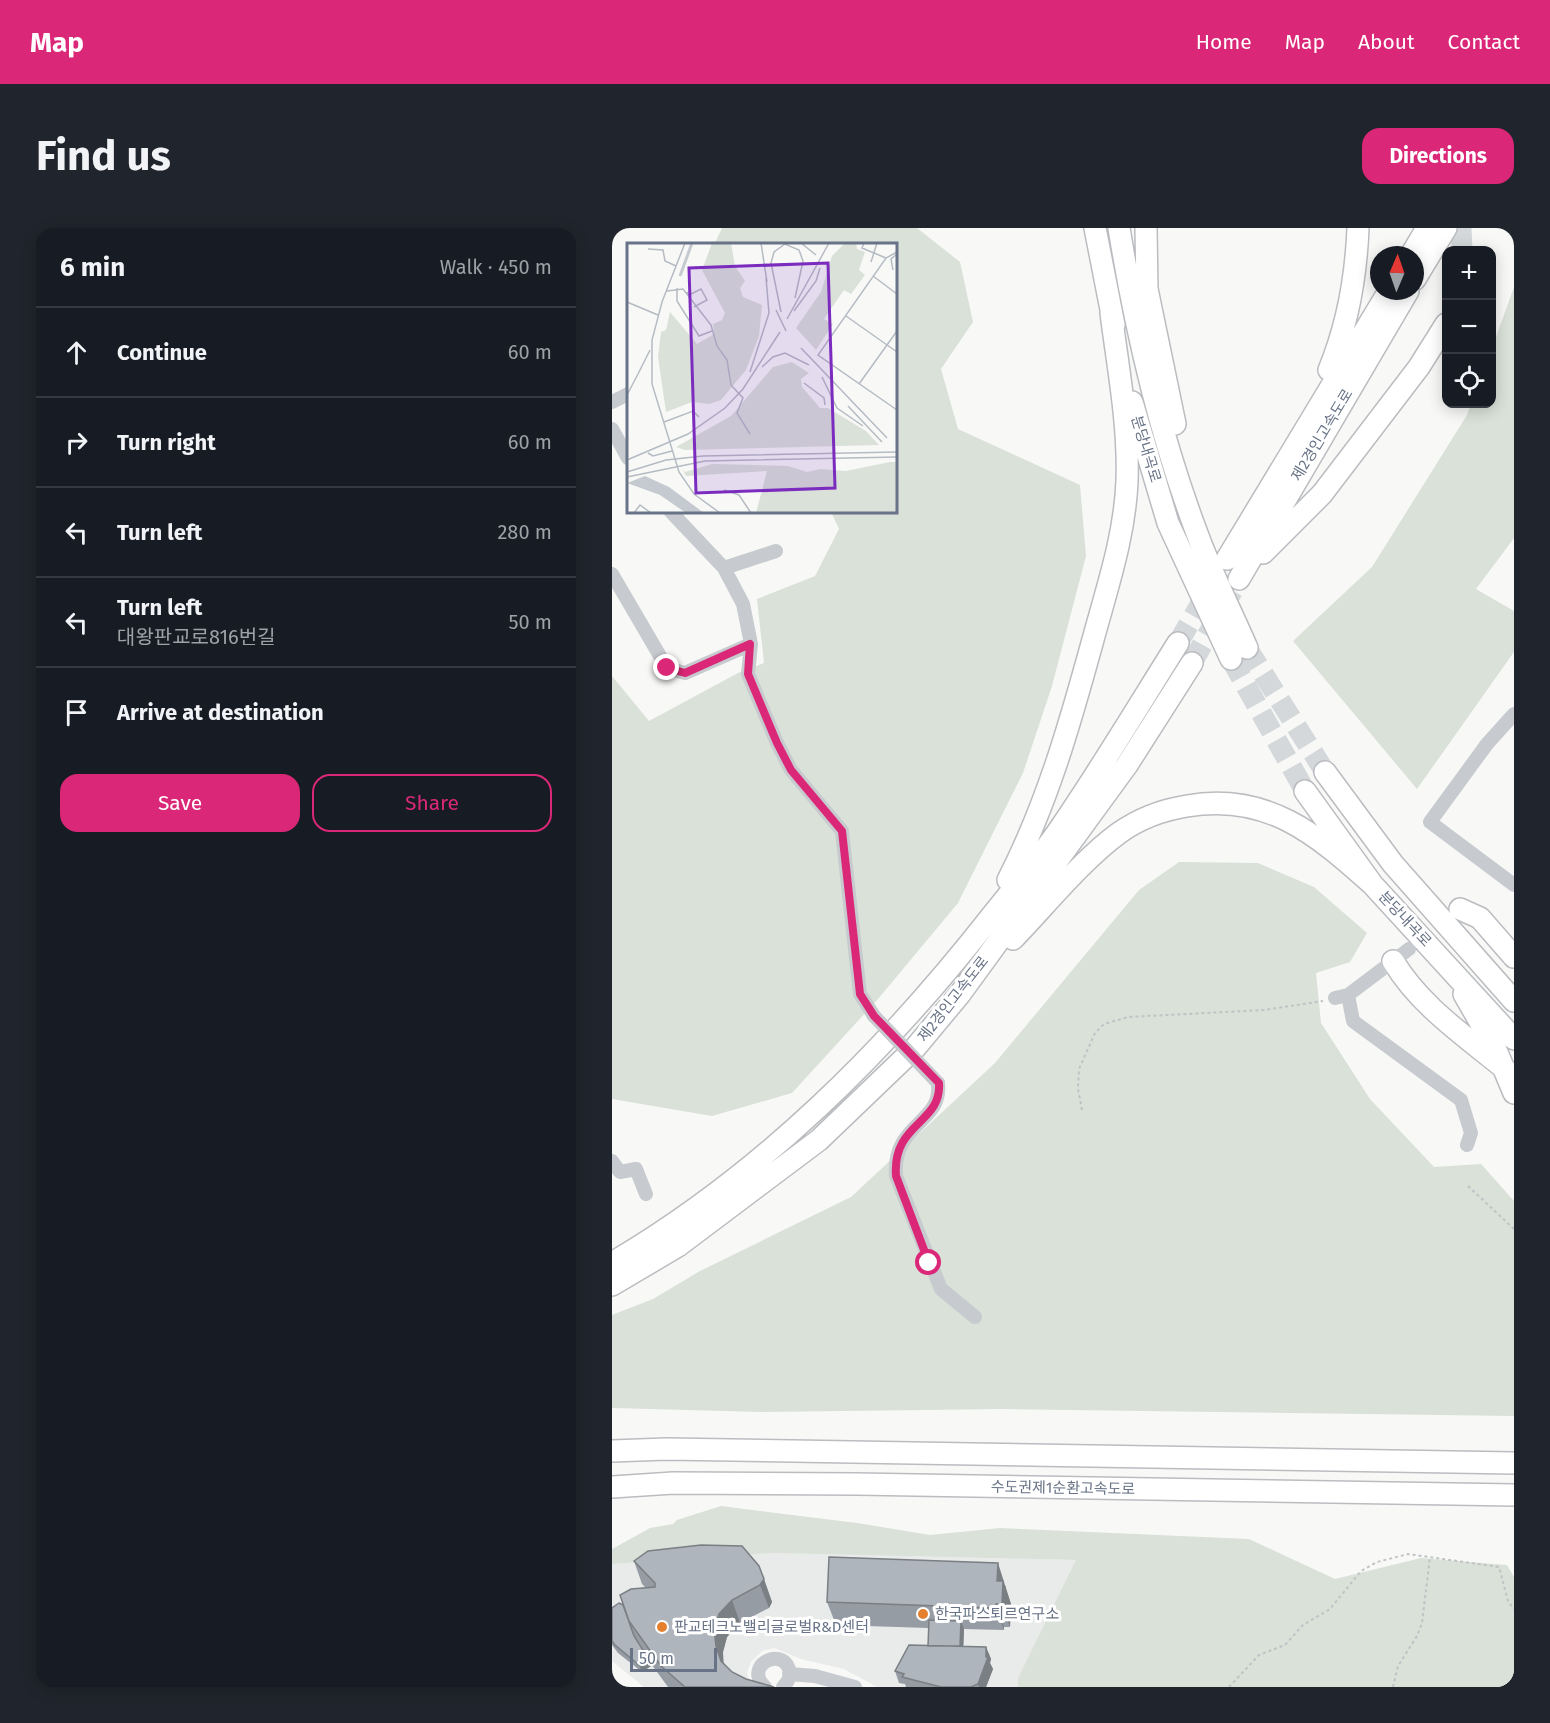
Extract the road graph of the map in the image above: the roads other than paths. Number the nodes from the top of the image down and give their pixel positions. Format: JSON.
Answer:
{"nodes":[{"id":1,"x":1095,"y":228,"type":"edge"},
{"id":2,"x":1119,"y":228,"type":"edge"},
{"id":3,"x":1146,"y":228,"type":"edge"},
{"id":4,"x":1358,"y":228,"type":"edge"},
{"id":5,"x":1427,"y":228,"type":"edge"},
{"id":6,"x":1446,"y":228,"type":"edge"},
{"id":7,"x":1416,"y":246,"type":"edge"},
{"id":8,"x":1424,"y":264,"type":"edge"},
{"id":9,"x":1384,"y":300,"type":"edge"},
{"id":10,"x":1403,"y":300,"type":"edge"},
{"id":11,"x":1111,"y":313,"type":"junction"},
{"id":12,"x":1442,"y":330,"type":"edge"},
{"id":13,"x":627,"y":394,"type":"edge"},
{"id":14,"x":612,"y":402,"type":"edge"},
{"id":15,"x":612,"y":429,"type":"edge"},
{"id":16,"x":1295,"y":446,"type":"junction"},
{"id":17,"x":627,"y":456,"type":"edge"},
{"id":18,"x":672,"y":513,"type":"edge"},
{"id":19,"x":1198,"y":537,"type":"junction"},
{"id":20,"x":776,"y":551,"type":"dead end"},
{"id":21,"x":1227,"y":559,"type":"tunnel mouth"},
{"id":22,"x":724,"y":568,"type":"junction"},
{"id":23,"x":612,"y":574,"type":"edge"},
{"id":24,"x":1178,"y":643,"type":"tunnel mouth"},
{"id":25,"x":750,"y":644,"type":"junction"},
{"id":26,"x":1192,"y":663,"type":"tunnel mouth"},
{"id":27,"x":1514,"y":714,"type":"edge"},
{"id":28,"x":1325,"y":772,"type":"tunnel mouth"},
{"id":29,"x":1305,"y":791,"type":"tunnel mouth"},
{"id":30,"x":1372,"y":884,"type":"junction"},
{"id":31,"x":1514,"y":885,"type":"edge"},
{"id":32,"x":1460,"y":909,"type":"dead end"},
{"id":33,"x":963,"y":953,"type":"junction"},
{"id":34,"x":1401,"y":955,"type":"joint"},
{"id":35,"x":1514,"y":957,"type":"edge"},
{"id":36,"x":1450,"y":968,"type":"junction"},
{"id":37,"x":960,"y":993,"type":"junction"},
{"id":38,"x":1514,"y":1001,"type":"edge"},
{"id":39,"x":1514,"y":1038,"type":"edge"},
{"id":40,"x":1505,"y":1069,"type":"junction"},
{"id":41,"x":1514,"y":1093,"type":"edge"},
{"id":42,"x":1467,"y":1145,"type":"dead end"},
{"id":43,"x":612,"y":1161,"type":"edge"},
{"id":44,"x":646,"y":1194,"type":"dead end"},
{"id":45,"x":620,"y":1270,"type":"edge"},
{"id":46,"x":975,"y":1317,"type":"dead end"},
{"id":47,"x":612,"y":1451,"type":"edge"},
{"id":48,"x":1514,"y":1463,"type":"edge"},
{"id":49,"x":612,"y":1487,"type":"edge"},
{"id":50,"x":1514,"y":1495,"type":"edge"},
{"id":51,"x":789,"y":1674,"type":"junction"},
{"id":52,"x":765,"y":1687,"type":"edge"},
{"id":53,"x":783,"y":1687,"type":"edge"},
{"id":54,"x":855,"y":1687,"type":"edge"}],
"edges":[{"from":1,"to":11,"type":"highway","name":"분당내곡로"},
{"from":2,"to":19,"type":"highway","name":"분당내곡로"},
{"from":3,"to":19,"type":"highway"},
{"from":4,"to":16,"type":"highway"},
{"from":5,"to":7,"type":"highway"},
{"from":6,"to":8,"type":"highway"},
{"from":9,"to":16,"type":"highway","name":"제2경인고속도로"},
{"from":10,"to":12,"type":"highway","name":"제2경인고속도로"},
{"from":11,"to":19,"type":"highway","name":"분당내곡로"},
{"from":11,"to":33,"type":"highway"},
{"from":13,"to":14,"type":"street"},
{"from":15,"to":17,"type":"street"},
{"from":16,"to":21,"type":"highway","name":"제2경인고속도로"},
{"from":18,"to":22,"type":"street"},
{"from":20,"to":22,"type":"street"},
{"from":22,"to":25,"type":"street"},
{"from":23,"to":25,"type":"street"},
{"from":24,"to":33,"type":"highway","name":"제2경인고속도로"},
{"from":25,"to":46,"type":"street","bridge":true},
{"from":26,"to":37,"type":"highway","name":"제2경인고속도로"},
{"from":27,"to":31,"type":"street"},
{"from":28,"to":38,"type":"highway","name":"분당내곡로"},
{"from":29,"to":30,"type":"highway","name":"분당내곡로"},
{"from":30,"to":36,"type":"highway","name":"분당내곡로"},
{"from":30,"to":37,"type":"highway"},
{"from":32,"to":35,"type":"highway"},
{"from":33,"to":45,"type":"highway","name":"제2경인고속도로"},
{"from":34,"to":40,"type":"highway"},
{"from":34,"to":42,"type":"street"},
{"from":36,"to":39,"type":"highway","name":"분당내곡로"},
{"from":36,"to":40,"type":"highway"},
{"from":37,"to":45,"type":"highway","name":"제2경인고속도로"},
{"from":40,"to":41,"type":"highway"},
{"from":43,"to":44,"type":"street"},
{"from":47,"to":48,"type":"highway","name":"수도권제1순환고속도로"},
{"from":49,"to":50,"type":"highway","name":"수도권제1순환고속도로"},
{"from":51,"to":52,"type":"street"},
{"from":51,"to":53,"type":"street"},
{"from":51,"to":54,"type":"street"}]}
